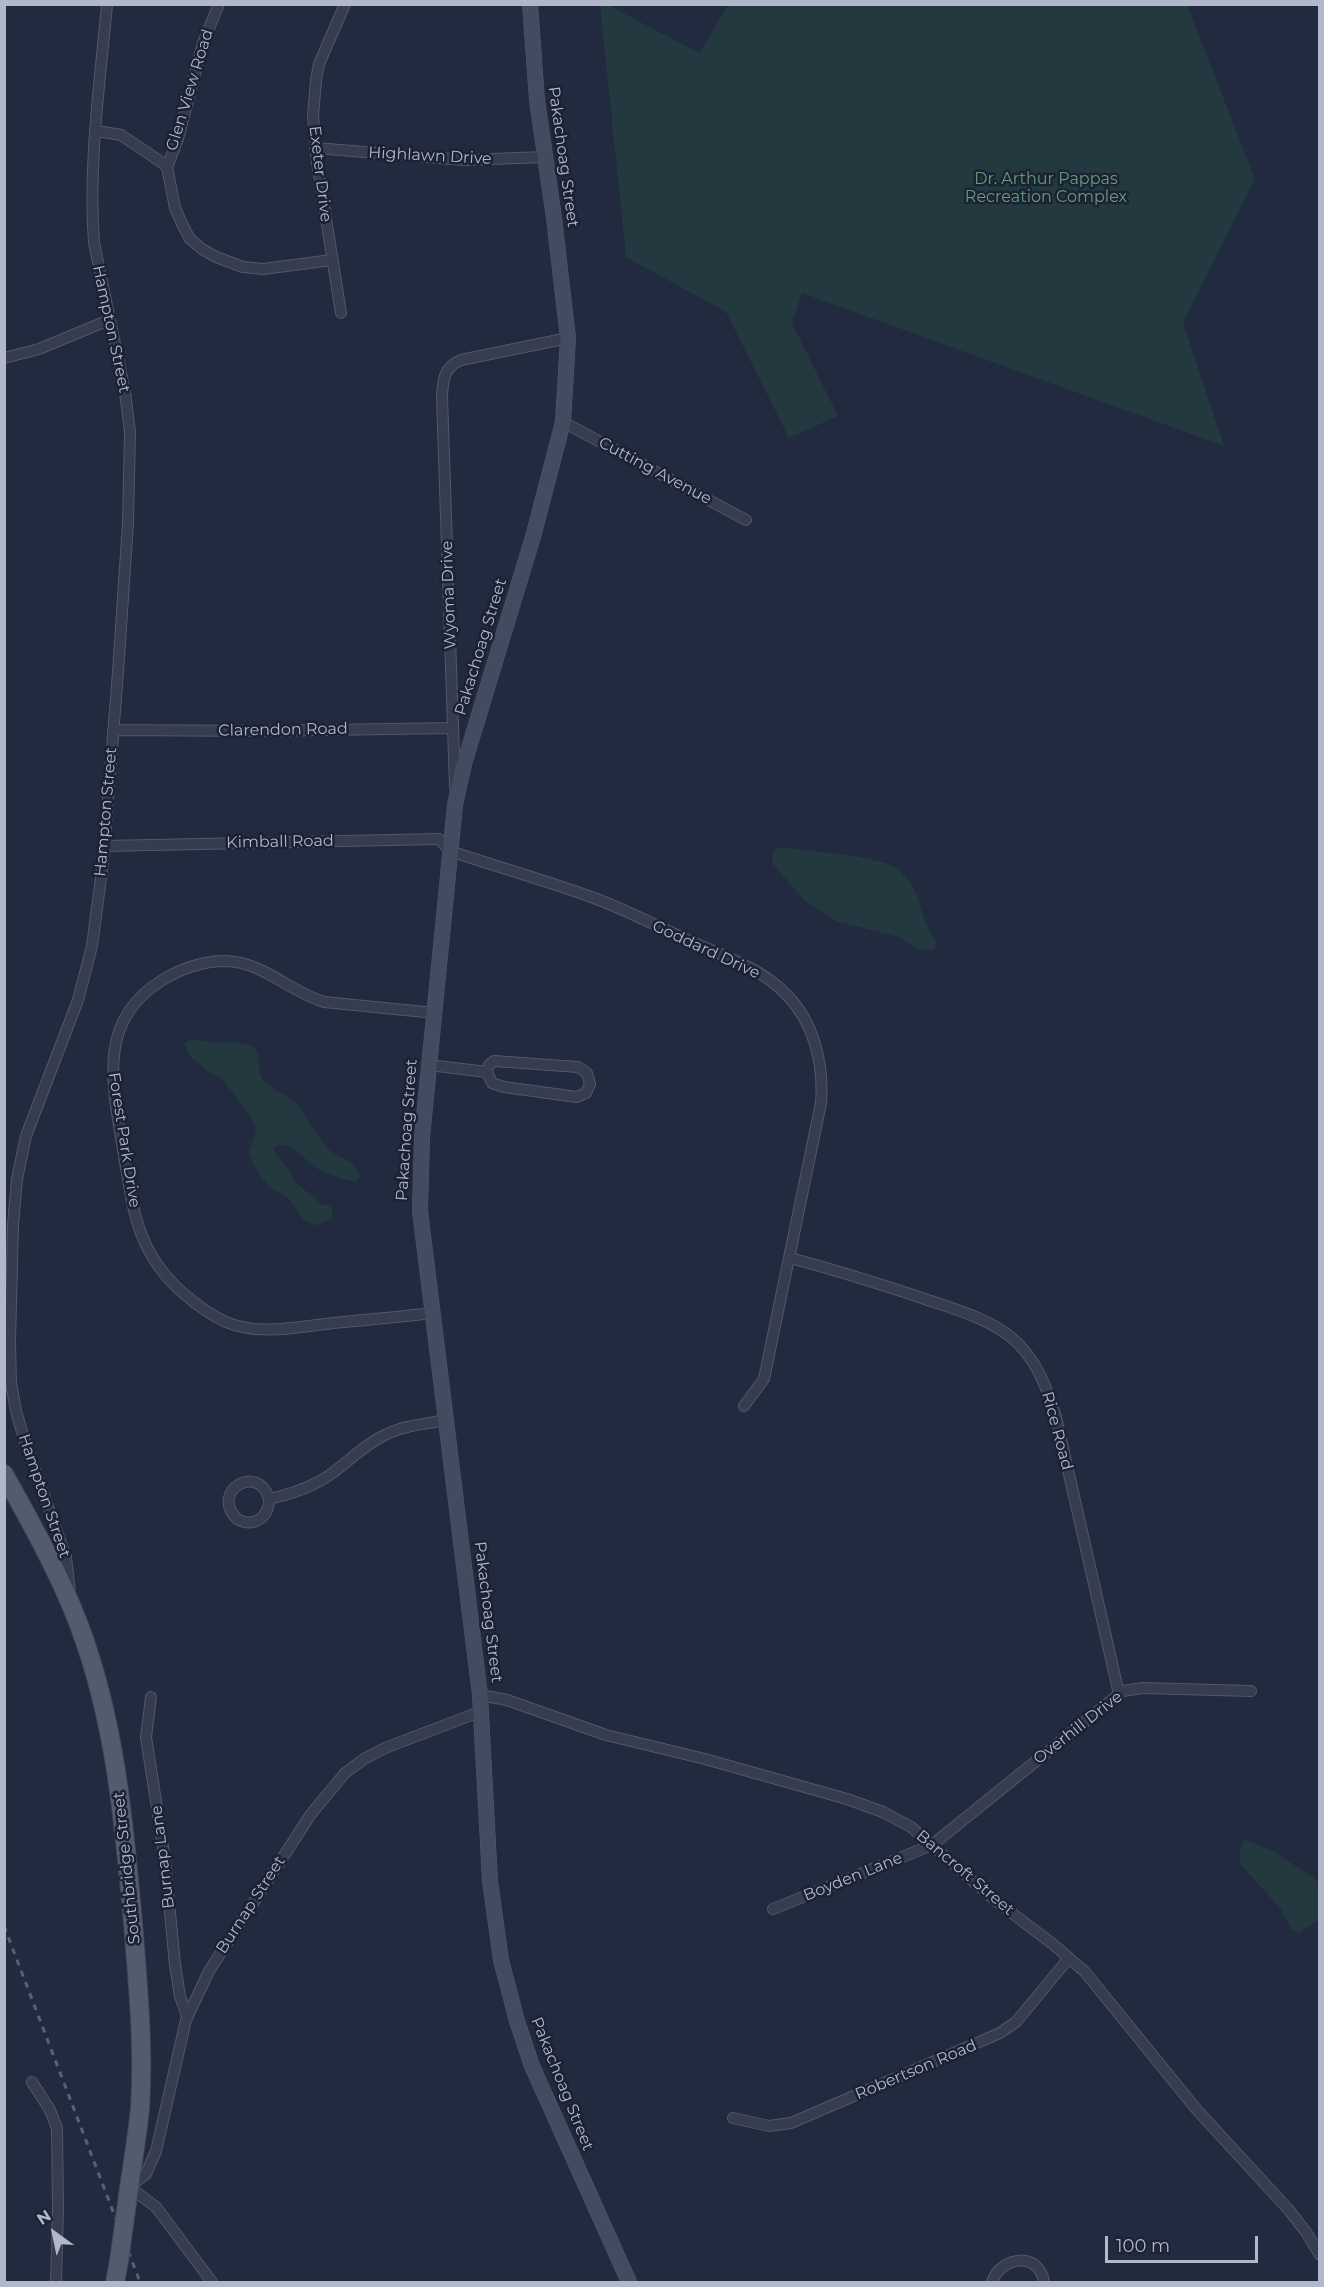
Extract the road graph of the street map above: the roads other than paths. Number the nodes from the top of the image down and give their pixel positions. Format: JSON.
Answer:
{"nodes":[{"id":1,"x":107,"y":4,"type":"edge"},
{"id":2,"x":219,"y":4,"type":"edge"},
{"id":3,"x":345,"y":4,"type":"edge"},
{"id":4,"x":530,"y":4,"type":"edge"},
{"id":5,"x":97,"y":131,"type":"junction"},
{"id":6,"x":315,"y":148,"type":"junction"},
{"id":7,"x":545,"y":157,"type":"junction"},
{"id":8,"x":167,"y":166,"type":"junction"},
{"id":9,"x":332,"y":260,"type":"junction"},
{"id":10,"x":341,"y":313,"type":"dead end"},
{"id":11,"x":109,"y":320,"type":"junction"},
{"id":12,"x":568,"y":338,"type":"junction"},
{"id":13,"x":4,"y":358,"type":"edge"},
{"id":14,"x":563,"y":422,"type":"junction"},
{"id":15,"x":746,"y":520,"type":"dead end"},
{"id":16,"x":453,"y":728,"type":"junction"},
{"id":17,"x":113,"y":730,"type":"junction"},
{"id":18,"x":455,"y":806,"type":"junction"},
{"id":19,"x":104,"y":846,"type":"junction"},
{"id":20,"x":450,"y":851,"type":"junction"},
{"id":21,"x":435,"y":1013,"type":"junction"},
{"id":22,"x":429,"y":1065,"type":"junction"},
{"id":23,"x":487,"y":1072,"type":"junction"},
{"id":24,"x":790,"y":1258,"type":"junction"},
{"id":25,"x":432,"y":1313,"type":"junction"},
{"id":26,"x":744,"y":1406,"type":"dead end"},
{"id":27,"x":446,"y":1420,"type":"junction"},
{"id":28,"x":4,"y":1474,"type":"edge"},
{"id":29,"x":269,"y":1499,"type":"dead end"},
{"id":30,"x":69,"y":1602,"type":"junction"},
{"id":31,"x":1251,"y":1691,"type":"dead end"},
{"id":32,"x":1119,"y":1694,"type":"junction"},
{"id":33,"x":480,"y":1695,"type":"junction"},
{"id":34,"x":151,"y":1697,"type":"dead end"},
{"id":35,"x":482,"y":1712,"type":"junction"},
{"id":36,"x":932,"y":1845,"type":"junction"},
{"id":37,"x":774,"y":1909,"type":"dead end"},
{"id":38,"x":1069,"y":1958,"type":"junction"},
{"id":39,"x":187,"y":2016,"type":"junction"},
{"id":40,"x":32,"y":2082,"type":"dead end"},
{"id":41,"x":733,"y":2118,"type":"dead end"},
{"id":42,"x":128,"y":2195,"type":"junction"},
{"id":43,"x":1320,"y":2255,"type":"edge"},
{"id":44,"x":56,"y":2283,"type":"edge"},
{"id":45,"x":115,"y":2283,"type":"edge"},
{"id":46,"x":212,"y":2283,"type":"edge"},
{"id":47,"x":629,"y":2283,"type":"edge"},
{"id":48,"x":992,"y":2283,"type":"edge"},
{"id":49,"x":1044,"y":2283,"type":"edge"}],
"edges":[{"from":1,"to":5,"type":"street","name":"Hampton Street"},
{"from":2,"to":8,"type":"street","name":"Glen View Road"},
{"from":3,"to":6,"type":"street","name":"Exeter Drive"},
{"from":4,"to":7,"type":"street","name":"Pakachoag Street"},
{"from":5,"to":8,"type":"street"},
{"from":5,"to":11,"type":"street","name":"Hampton Street"},
{"from":6,"to":7,"type":"street","name":"Highlawn Drive"},
{"from":6,"to":9,"type":"street","name":"Exeter Drive"},
{"from":7,"to":12,"type":"street","name":"Pakachoag Street"},
{"from":8,"to":9,"type":"street","name":"Glen View Road"},
{"from":9,"to":10,"type":"street","name":"Exeter Drive"},
{"from":11,"to":13,"type":"street"},
{"from":11,"to":17,"type":"street","name":"Hampton Street"},
{"from":12,"to":14,"type":"street","name":"Pakachoag Street"},
{"from":12,"to":16,"type":"street","name":"Wyoma Drive"},
{"from":14,"to":15,"type":"street","name":"Cutting Avenue"},
{"from":14,"to":18,"type":"street","name":"Pakachoag Street"},
{"from":16,"to":17,"type":"street","name":"Clarendon Road"},
{"from":16,"to":18,"type":"street","name":"Wyoma Drive"},
{"from":17,"to":19,"type":"street","name":"Hampton Street"},
{"from":18,"to":20,"type":"street","name":"Pakachoag Street"},
{"from":19,"to":20,"type":"street","name":"Kimball Road"},
{"from":19,"to":30,"type":"street","name":"Hampton Street"},
{"from":20,"to":21,"type":"street","name":"Pakachoag Street"},
{"from":20,"to":24,"type":"street","name":"Goddard Drive"},
{"from":21,"to":22,"type":"street","name":"Pakachoag Street"},
{"from":21,"to":25,"type":"street","name":"Forest Park Drive"},
{"from":22,"to":23,"type":"street"},
{"from":22,"to":25,"type":"street","name":"Pakachoag Street"},
{"from":23,"to":23,"type":"street"},
{"from":24,"to":26,"type":"street","name":"Goddard Drive"},
{"from":24,"to":32,"type":"street","name":"Rice Road"},
{"from":25,"to":27,"type":"street","name":"Pakachoag Street"},
{"from":27,"to":29,"type":"street"},
{"from":27,"to":33,"type":"street","name":"Pakachoag Street"},
{"from":28,"to":30,"type":"main road","name":"Southbridge Street"},
{"from":30,"to":42,"type":"main road","name":"Southbridge Street"},
{"from":31,"to":32,"type":"street","name":"Overhill Drive"},
{"from":32,"to":36,"type":"street","name":"Overhill Drive"},
{"from":33,"to":35,"type":"street","name":"Pakachoag Street"},
{"from":33,"to":36,"type":"street","name":"Bancroft Street"},
{"from":34,"to":39,"type":"street","name":"Burnap Lane"},
{"from":35,"to":39,"type":"street","name":"Burnap Street"},
{"from":35,"to":47,"type":"street","name":"Pakachoag Street"},
{"from":36,"to":37,"type":"street","name":"Boyden Lane"},
{"from":36,"to":38,"type":"street","name":"Bancroft Street"},
{"from":38,"to":41,"type":"street","name":"Robertson Road"},
{"from":38,"to":43,"type":"street","name":"Bancroft Street"},
{"from":39,"to":42,"type":"street","name":"Burnap Street"},
{"from":40,"to":44,"type":"street"},
{"from":42,"to":45,"type":"main road","name":"Southbridge Street","bridge":true},
{"from":42,"to":46,"type":"street"},
{"from":48,"to":49,"type":"street"}]}
